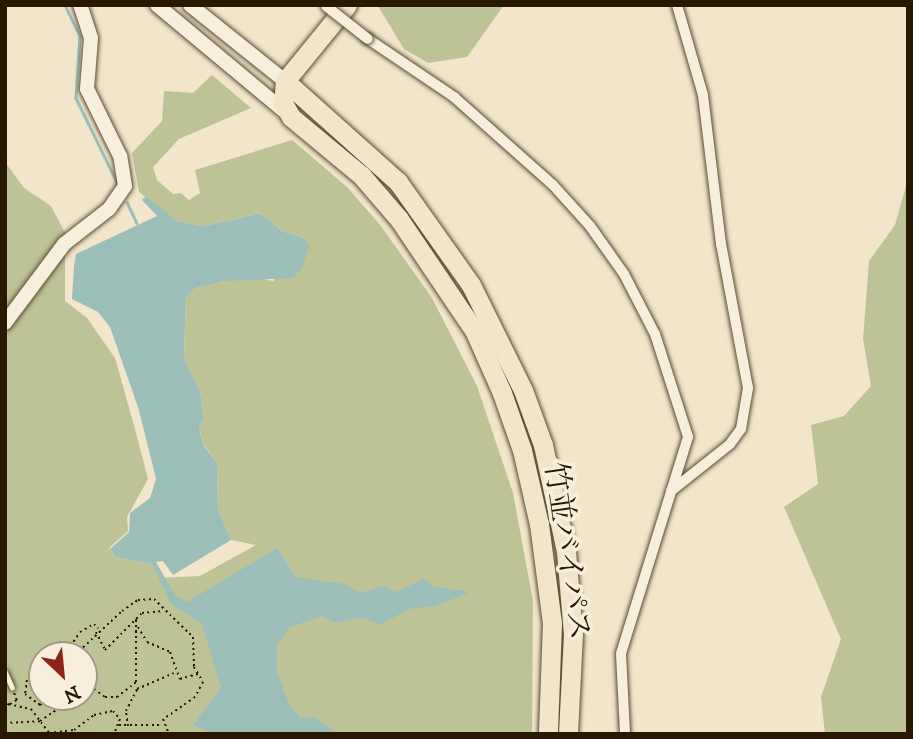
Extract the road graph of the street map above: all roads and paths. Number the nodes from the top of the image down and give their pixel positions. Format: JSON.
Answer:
{"nodes":[{"id":1,"x":80,"y":5,"type":"edge"},
{"id":2,"x":157,"y":5,"type":"edge"},
{"id":3,"x":190,"y":5,"type":"edge"},
{"id":4,"x":326,"y":5,"type":"edge"},
{"id":5,"x":347,"y":5,"type":"edge"},
{"id":6,"x":361,"y":5,"type":"edge"},
{"id":7,"x":677,"y":5,"type":"edge"},
{"id":8,"x":288,"y":86,"type":"junction"},
{"id":9,"x":5,"y":323,"type":"edge"},
{"id":10,"x":668,"y":493,"type":"junction"},
{"id":11,"x":164,"y":610,"type":"junction"},
{"id":12,"x":136,"y":618,"type":"junction"},
{"id":13,"x":136,"y":626,"type":"junction"},
{"id":14,"x":97,"y":630,"type":"junction"},
{"id":15,"x":76,"y":641,"type":"edge"},
{"id":16,"x":87,"y":641,"type":"edge"},
{"id":17,"x":5,"y":673,"type":"edge"},
{"id":18,"x":175,"y":673,"type":"junction"},
{"id":19,"x":199,"y":674,"type":"junction"},
{"id":20,"x":28,"y":681,"type":"edge"},
{"id":21,"x":24,"y":687,"type":"junction"},
{"id":22,"x":28,"y":687,"type":"edge"},
{"id":23,"x":12,"y":688,"type":"dead end"},
{"id":24,"x":98,"y":692,"type":"edge"},
{"id":25,"x":120,"y":696,"type":"junction"},
{"id":26,"x":26,"y":697,"type":"joint"},
{"id":27,"x":17,"y":700,"type":"dead end"},
{"id":28,"x":130,"y":701,"type":"junction"},
{"id":29,"x":5,"y":705,"type":"edge"},
{"id":30,"x":28,"y":708,"type":"edge"},
{"id":31,"x":32,"y":711,"type":"edge"},
{"id":32,"x":55,"y":711,"type":"edge"},
{"id":33,"x":40,"y":721,"type":"junction"},
{"id":34,"x":5,"y":723,"type":"edge"},
{"id":35,"x":119,"y":725,"type":"junction"},
{"id":36,"x":162,"y":725,"type":"junction"},
{"id":37,"x":128,"y":726,"type":"junction"},
{"id":38,"x":114,"y":734,"type":"edge"},
{"id":39,"x":169,"y":734,"type":"edge"},
{"id":40,"x":548,"y":734,"type":"edge"},
{"id":41,"x":568,"y":734,"type":"edge"},
{"id":42,"x":625,"y":734,"type":"edge"}],
"edges":[{"from":1,"to":9,"type":"street"},
{"from":2,"to":8,"type":"street"},
{"from":3,"to":8,"type":"street"},
{"from":4,"to":10,"type":"street","bridge":true},
{"from":5,"to":8,"type":"highway"},
{"from":6,"to":8,"type":"highway"},
{"from":7,"to":10,"type":"street"},
{"from":8,"to":40,"type":"highway","name":"竹並バイパス"},
{"from":8,"to":41,"type":"highway","name":"竹並バイパス"},
{"from":10,"to":42,"type":"street"},
{"from":11,"to":12,"type":"path"},
{"from":11,"to":14,"type":"path"},
{"from":11,"to":19,"type":"path"},
{"from":12,"to":13,"type":"path"},
{"from":12,"to":14,"type":"path"},
{"from":13,"to":18,"type":"path"},
{"from":13,"to":25,"type":"path"},
{"from":14,"to":15,"type":"path"},
{"from":14,"to":16,"type":"path"},
{"from":17,"to":23,"type":"lane"},
{"from":18,"to":19,"type":"path"},
{"from":18,"to":28,"type":"path"},
{"from":19,"to":36,"type":"path"},
{"from":20,"to":21,"type":"path"},
{"from":21,"to":22,"type":"path"},
{"from":21,"to":26,"type":"path"},
{"from":24,"to":25,"type":"path"},
{"from":25,"to":28,"type":"path"},
{"from":26,"to":27,"type":"path"},
{"from":28,"to":37,"type":"path"},
{"from":29,"to":30,"type":"path"},
{"from":31,"to":33,"type":"path"},
{"from":32,"to":33,"type":"path"},
{"from":33,"to":34,"type":"path"},
{"from":33,"to":35,"type":"path"},
{"from":35,"to":37,"type":"path"},
{"from":35,"to":38,"type":"path"},
{"from":36,"to":37,"type":"path"},
{"from":36,"to":39,"type":"path"}]}
